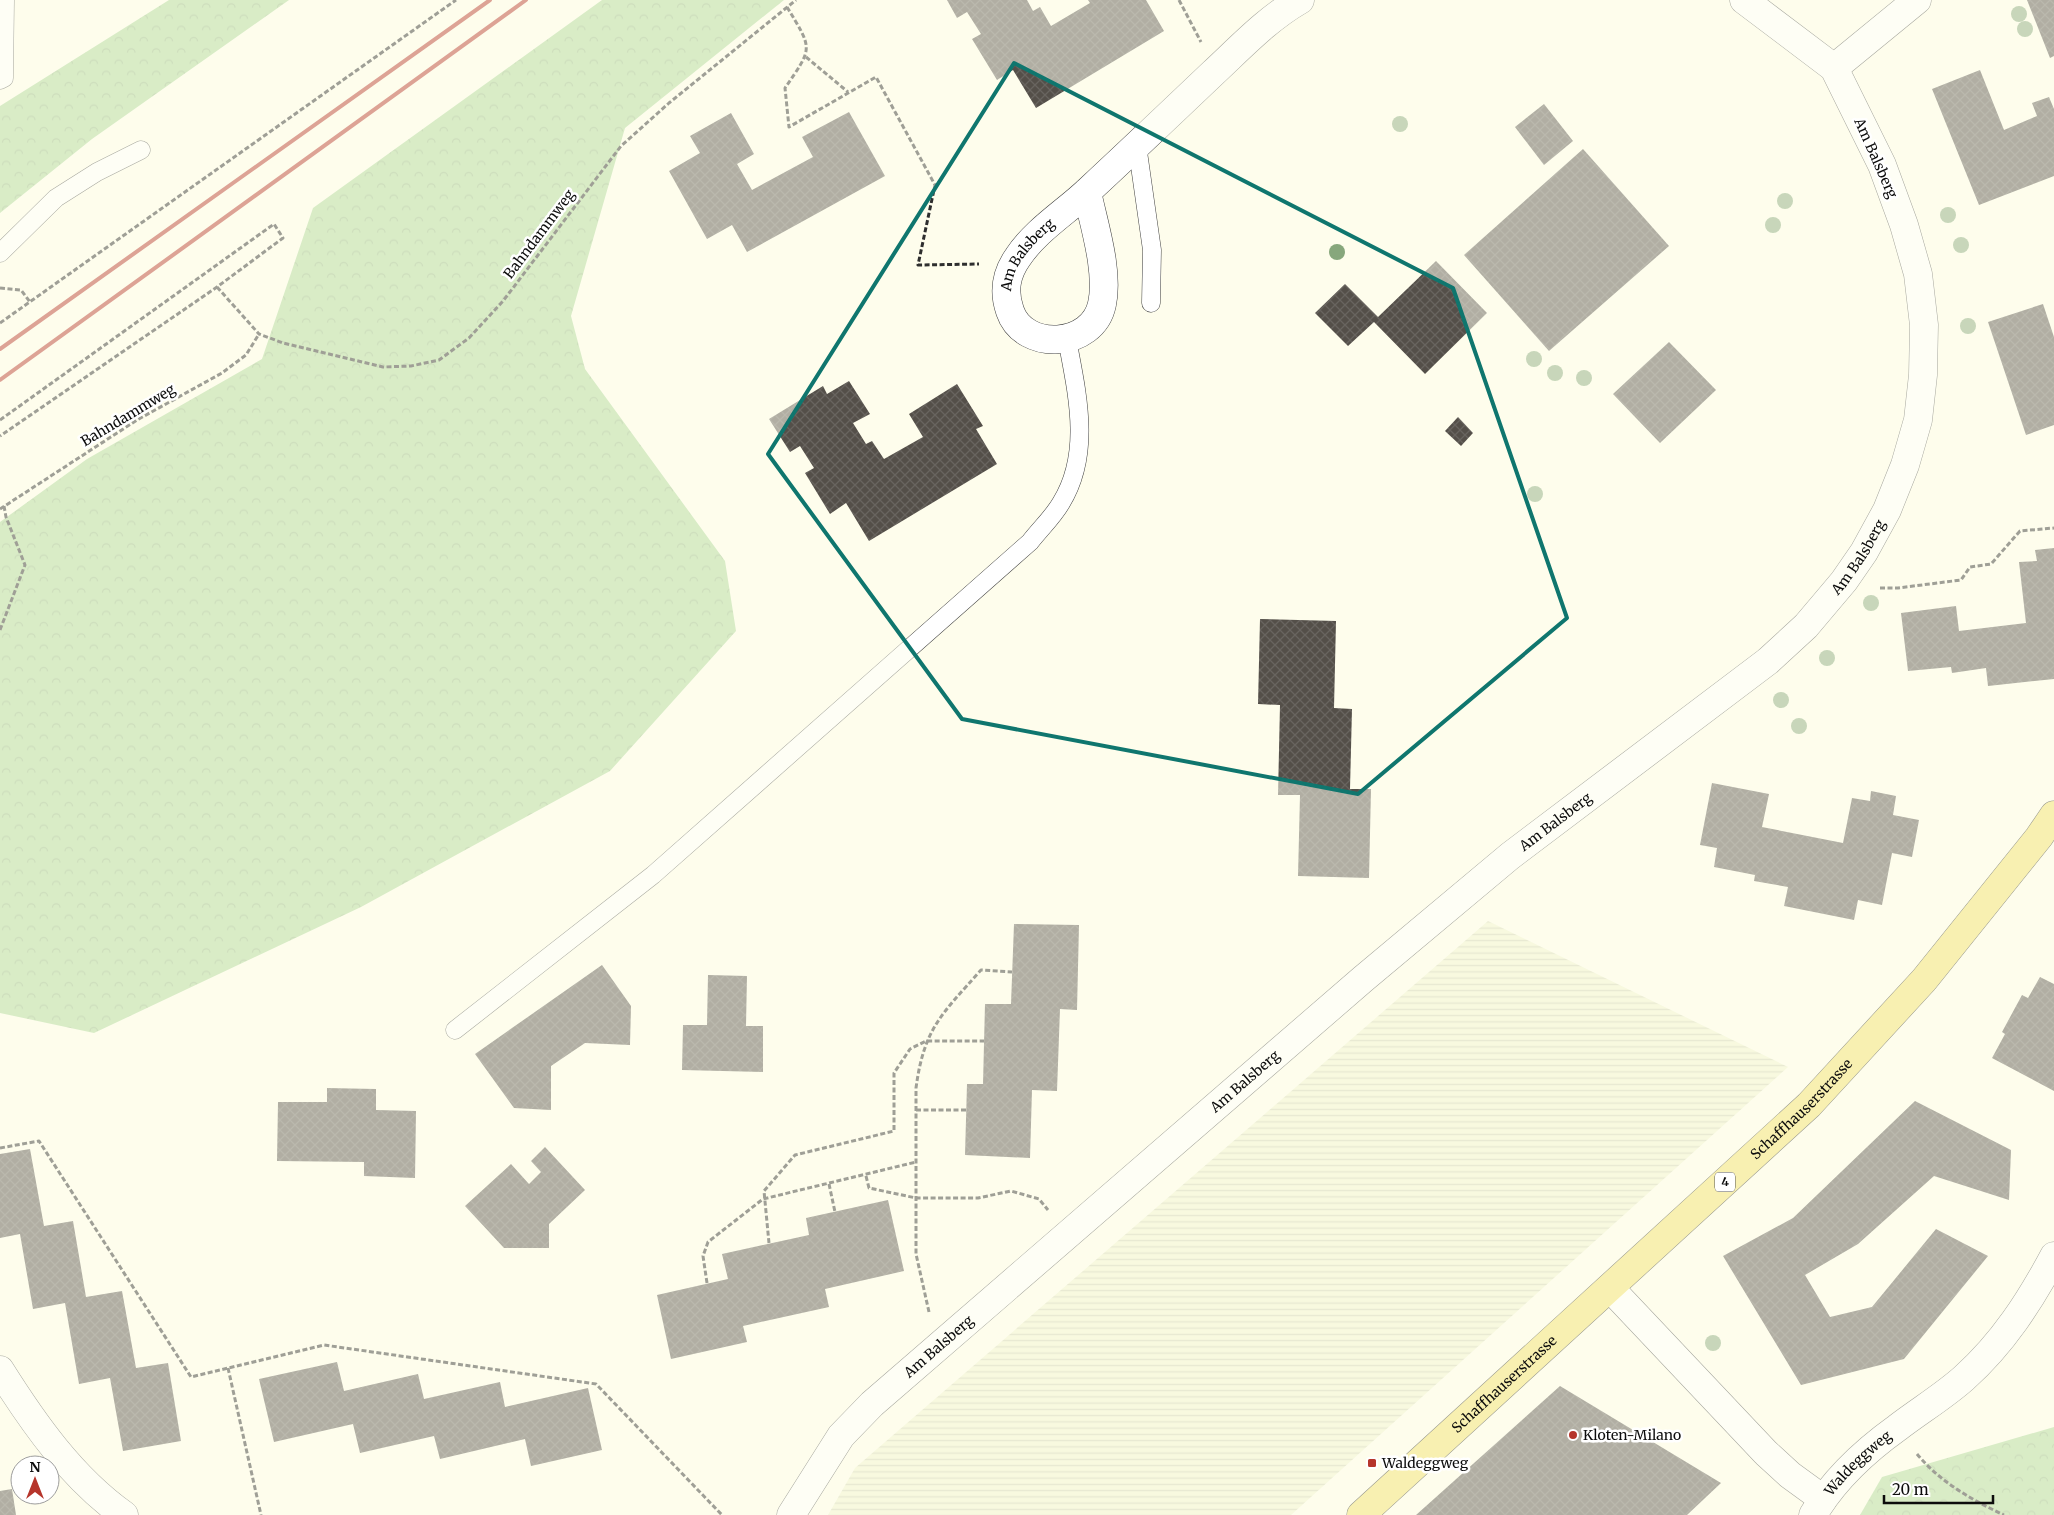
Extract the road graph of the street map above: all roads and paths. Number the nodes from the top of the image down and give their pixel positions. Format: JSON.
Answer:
{"nodes":[{"id":1,"x":5,"y":0,"type":"edge"},
{"id":2,"x":456,"y":0,"type":"edge"},
{"id":3,"x":796,"y":0,"type":"edge"},
{"id":4,"x":1179,"y":0,"type":"edge"},
{"id":5,"x":1300,"y":0,"type":"edge"},
{"id":6,"x":1744,"y":0,"type":"edge"},
{"id":7,"x":1917,"y":0,"type":"edge"},
{"id":8,"x":787,"y":8,"type":"junction"},
{"id":9,"x":1202,"y":44,"type":"dead end"},
{"id":10,"x":806,"y":57,"type":"junction"},
{"id":11,"x":1834,"y":68,"type":"junction"},
{"id":12,"x":0,"y":80,"type":"edge"},
{"id":13,"x":848,"y":92,"type":"junction"},
{"id":14,"x":1137,"y":145,"type":"junction"},
{"id":15,"x":141,"y":150,"type":"dead end"},
{"id":16,"x":1087,"y":192,"type":"junction"},
{"id":17,"x":0,"y":253,"type":"edge"},
{"id":18,"x":986,"y":264,"type":"dead end"},
{"id":19,"x":216,"y":287,"type":"junction"},
{"id":20,"x":0,"y":288,"type":"edge"},
{"id":21,"x":30,"y":302,"type":"junction"},
{"id":22,"x":1151,"y":303,"type":"dead end"},
{"id":23,"x":0,"y":323,"type":"edge"},
{"id":24,"x":259,"y":334,"type":"junction"},
{"id":25,"x":1067,"y":339,"type":"junction"},
{"id":26,"x":0,"y":420,"type":"edge"},
{"id":27,"x":0,"y":436,"type":"edge"},
{"id":28,"x":4,"y":506,"type":"junction"},
{"id":29,"x":0,"y":509,"type":"edge"},
{"id":30,"x":2054,"y":528,"type":"edge"},
{"id":31,"x":1879,"y":588,"type":"dead end"},
{"id":32,"x":0,"y":630,"type":"edge"},
{"id":33,"x":2054,"y":815,"type":"edge"},
{"id":34,"x":1012,"y":972,"type":"dead end"},
{"id":35,"x":455,"y":1030,"type":"dead end"},
{"id":36,"x":926,"y":1041,"type":"junction"},
{"id":37,"x":984,"y":1041,"type":"dead end"},
{"id":38,"x":916,"y":1110,"type":"junction"},
{"id":39,"x":966,"y":1110,"type":"dead end"},
{"id":40,"x":0,"y":1148,"type":"edge"},
{"id":41,"x":916,"y":1162,"type":"junction"},
{"id":42,"x":866,"y":1176,"type":"junction"},
{"id":43,"x":829,"y":1184,"type":"junction"},
{"id":44,"x":916,"y":1198,"type":"junction"},
{"id":45,"x":763,"y":1199,"type":"junction"},
{"id":46,"x":835,"y":1212,"type":"dead end"},
{"id":47,"x":1069,"y":1233,"type":"junction"},
{"id":48,"x":770,"y":1243,"type":"dead end"},
{"id":49,"x":2054,"y":1256,"type":"edge"},
{"id":50,"x":707,"y":1284,"type":"dead end"},
{"id":51,"x":1610,"y":1288,"type":"junction"},
{"id":52,"x":941,"y":1344,"type":"junction"},
{"id":53,"x":228,"y":1368,"type":"junction"},
{"id":54,"x":0,"y":1370,"type":"edge"},
{"id":55,"x":1896,"y":1428,"type":"junction"},
{"id":56,"x":1818,"y":1507,"type":"edge"},
{"id":57,"x":124,"y":1515,"type":"edge"},
{"id":58,"x":260,"y":1515,"type":"edge"},
{"id":59,"x":722,"y":1515,"type":"edge"},
{"id":60,"x":791,"y":1515,"type":"edge"},
{"id":61,"x":1361,"y":1515,"type":"edge"},
{"id":62,"x":2004,"y":1515,"type":"edge"}],
"edges":[{"from":1,"to":12,"type":"lane"},
{"from":2,"to":21,"type":"path"},
{"from":3,"to":8,"type":"path","name":"Bahndammweg"},
{"from":4,"to":9,"type":"path"},
{"from":5,"to":14,"type":"street","name":"Am Balsberg"},
{"from":6,"to":11,"type":"street","name":"Am Balsberg"},
{"from":7,"to":11,"type":"street"},
{"from":8,"to":10,"type":"path"},
{"from":8,"to":24,"type":"path","name":"Bahndammweg"},
{"from":10,"to":13,"type":"path"},
{"from":10,"to":13,"type":"path"},
{"from":11,"to":47,"type":"street","name":"Am Balsberg"},
{"from":13,"to":18,"type":"path"},
{"from":14,"to":16,"type":"street","name":"Am Balsberg"},
{"from":14,"to":22,"type":"lane"},
{"from":15,"to":17,"type":"lane"},
{"from":16,"to":25,"type":"street"},
{"from":16,"to":25,"type":"street","name":"Am Balsberg"},
{"from":19,"to":24,"type":"path","name":"Bahndammweg"},
{"from":19,"to":26,"type":"path"},
{"from":19,"to":27,"type":"path"},
{"from":20,"to":21,"type":"path"},
{"from":21,"to":23,"type":"path"},
{"from":24,"to":28,"type":"path","name":"Bahndammweg"},
{"from":25,"to":35,"type":"lane"},
{"from":28,"to":29,"type":"path","name":"Bahndammweg"},
{"from":28,"to":32,"type":"path"},
{"from":30,"to":31,"type":"path"},
{"from":33,"to":51,"type":"main road","name":"Schaffhauserstrasse","number":"4"},
{"from":34,"to":36,"type":"path"},
{"from":36,"to":37,"type":"path"},
{"from":36,"to":38,"type":"path"},
{"from":36,"to":45,"type":"path"},
{"from":38,"to":39,"type":"path"},
{"from":38,"to":41,"type":"path"},
{"from":40,"to":53,"type":"path"},
{"from":41,"to":42,"type":"path"},
{"from":41,"to":44,"type":"path"},
{"from":42,"to":43,"type":"path"},
{"from":42,"to":44,"type":"path"},
{"from":43,"to":45,"type":"path"},
{"from":43,"to":46,"type":"path"},
{"from":44,"to":47,"type":"path"},
{"from":44,"to":52,"type":"path"},
{"from":45,"to":48,"type":"path"},
{"from":45,"to":50,"type":"path"},
{"from":47,"to":52,"type":"street","name":"Am Balsberg"},
{"from":49,"to":55,"type":"street","name":"Waldeggweg"},
{"from":51,"to":56,"type":"street","name":"Waldeggweg"},
{"from":51,"to":61,"type":"main road","name":"Schaffhauserstrasse","number":"4"},
{"from":52,"to":60,"type":"street","name":"Am Balsberg"},
{"from":53,"to":58,"type":"path"},
{"from":53,"to":59,"type":"path"},
{"from":54,"to":57,"type":"street"},
{"from":55,"to":56,"type":"street","name":"Waldeggweg"},
{"from":55,"to":62,"type":"path"}]}
